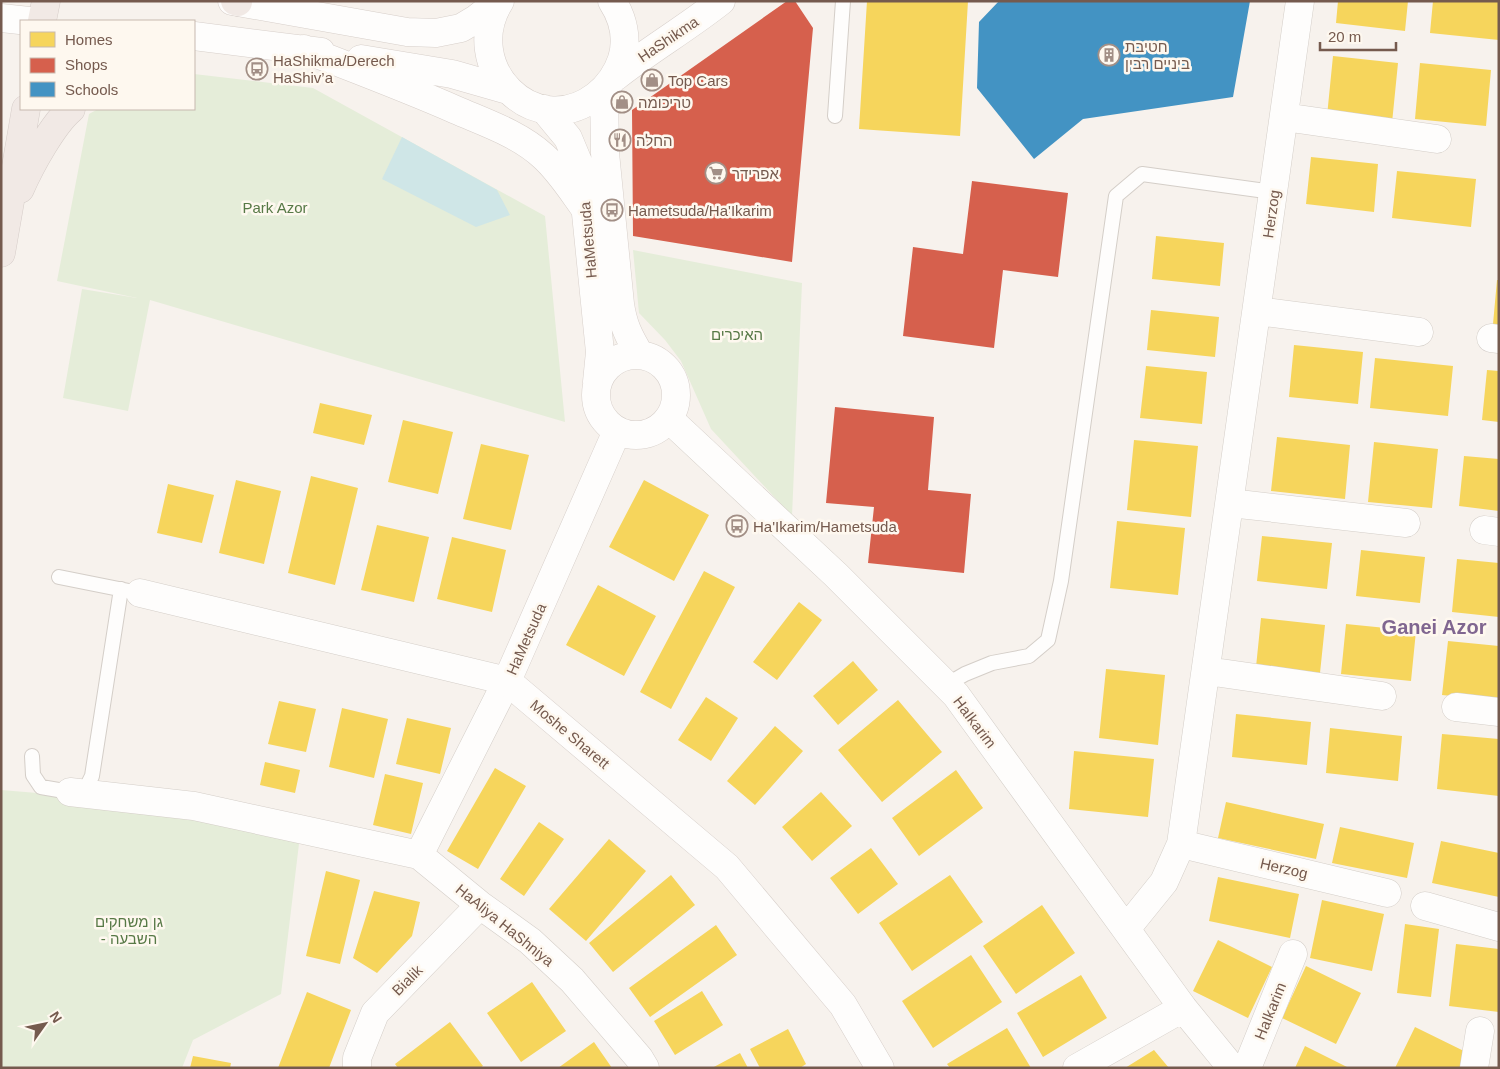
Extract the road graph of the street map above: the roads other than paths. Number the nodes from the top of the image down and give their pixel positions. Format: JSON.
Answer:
{"nodes":[{"id":1,"x":46,"y":1,"type":"edge"},
{"id":2,"x":499,"y":1,"type":"edge"},
{"id":3,"x":612,"y":1,"type":"edge"},
{"id":4,"x":721,"y":1,"type":"edge"},
{"id":5,"x":843,"y":1,"type":"edge"},
{"id":6,"x":1300,"y":1,"type":"edge"},
{"id":7,"x":235,"y":2,"type":"edge"},
{"id":8,"x":1,"y":18,"type":"edge"},
{"id":9,"x":20,"y":20,"type":"edge"},
{"id":10,"x":42,"y":20,"type":"edge"},
{"id":11,"x":195,"y":36,"type":"edge"},
{"id":12,"x":304,"y":49,"type":"junction"},
{"id":13,"x":609,"y":83,"type":"junction"},
{"id":14,"x":508,"y":90,"type":"junction"},
{"id":15,"x":544,"y":109,"type":"junction"},
{"id":16,"x":26,"y":110,"type":"edge"},
{"id":17,"x":70,"y":110,"type":"edge"},
{"id":18,"x":835,"y":116,"type":"dead end"},
{"id":19,"x":1284,"y":117,"type":"junction"},
{"id":20,"x":1437,"y":139,"type":"dead end"},
{"id":21,"x":1274,"y":192,"type":"junction"},
{"id":22,"x":586,"y":210,"type":"junction"},
{"id":23,"x":6,"y":225,"type":"junction"},
{"id":24,"x":1,"y":252,"type":"edge"},
{"id":25,"x":1257,"y":311,"type":"junction"},
{"id":26,"x":1419,"y":332,"type":"dead end"},
{"id":27,"x":640,"y":355,"type":"junction"},
{"id":28,"x":597,"y":382,"type":"junction"},
{"id":29,"x":669,"y":419,"type":"junction"},
{"id":30,"x":617,"y":431,"type":"junction"},
{"id":31,"x":1230,"y":503,"type":"junction"},
{"id":32,"x":1406,"y":523,"type":"dead end"},
{"id":33,"x":59,"y":577,"type":"dead end"},
{"id":34,"x":131,"y":591,"type":"junction"},
{"id":35,"x":1207,"y":671,"type":"junction"},
{"id":36,"x":507,"y":681,"type":"junction"},
{"id":37,"x":946,"y":685,"type":"junction"},
{"id":38,"x":1382,"y":696,"type":"dead end"},
{"id":39,"x":1456,"y":707,"type":"dead end"},
{"id":40,"x":1499,"y":712,"type":"edge"},
{"id":41,"x":32,"y":756,"type":"dead end"},
{"id":42,"x":70,"y":792,"type":"junction"},
{"id":43,"x":1181,"y":844,"type":"junction"},
{"id":44,"x":419,"y":855,"type":"junction"},
{"id":45,"x":1387,"y":892,"type":"dead end"},
{"id":46,"x":480,"y":905,"type":"junction"},
{"id":47,"x":1425,"y":906,"type":"dead end"},
{"id":48,"x":1499,"y":927,"type":"edge"},
{"id":49,"x":1126,"y":929,"type":"junction"},
{"id":50,"x":1293,"y":954,"type":"dead end"},
{"id":51,"x":1183,"y":1008,"type":"junction"},
{"id":52,"x":1480,"y":1031,"type":"dead end"},
{"id":53,"x":357,"y":1068,"type":"edge"},
{"id":54,"x":645,"y":1068,"type":"edge"},
{"id":55,"x":880,"y":1068,"type":"edge"},
{"id":56,"x":1077,"y":1068,"type":"edge"},
{"id":57,"x":1232,"y":1068,"type":"edge"},
{"id":58,"x":1247,"y":1068,"type":"edge"},
{"id":59,"x":1474,"y":1068,"type":"edge"}],
"edges":[{"from":1,"to":10,"type":"highway"},
{"from":2,"to":7,"type":"street"},
{"from":2,"to":14,"type":"street"},
{"from":3,"to":13,"type":"street","name":"HaMetsuda"},
{"from":4,"to":13,"type":"street","name":"HaShikma"},
{"from":5,"to":18,"type":"lane"},
{"from":6,"to":19,"type":"street","name":"Herzog"},
{"from":8,"to":9,"type":"street"},
{"from":11,"to":12,"type":"street"},
{"from":12,"to":14,"type":"street"},
{"from":12,"to":22,"type":"street"},
{"from":13,"to":15,"type":"street","name":"HaShikma"},
{"from":13,"to":27,"type":"street","name":"HaMetsuda"},
{"from":14,"to":15,"type":"street"},
{"from":15,"to":22,"type":"street","name":"HaMetsuda"},
{"from":16,"to":23,"type":"highway"},
{"from":17,"to":23,"type":"highway"},
{"from":19,"to":20,"type":"street"},
{"from":19,"to":21,"type":"street","name":"Herzog"},
{"from":21,"to":25,"type":"street","name":"Herzog"},
{"from":21,"to":37,"type":"lane"},
{"from":22,"to":28,"type":"street","name":"HaMetsuda"},
{"from":23,"to":24,"type":"highway"},
{"from":25,"to":26,"type":"street"},
{"from":25,"to":31,"type":"street","name":"Herzog"},
{"from":27,"to":28,"type":"street"},
{"from":27,"to":29,"type":"street"},
{"from":28,"to":30,"type":"street"},
{"from":29,"to":30,"type":"street"},
{"from":29,"to":37,"type":"street","name":"HaIkarim"},
{"from":30,"to":36,"type":"street","name":"HaMetsuda"},
{"from":31,"to":32,"type":"street"},
{"from":31,"to":35,"type":"street","name":"Herzog"},
{"from":33,"to":34,"type":"lane"},
{"from":34,"to":36,"type":"street","name":"Moshe Sharett"},
{"from":34,"to":42,"type":"lane"},
{"from":35,"to":38,"type":"street"},
{"from":35,"to":43,"type":"street","name":"Herzog"},
{"from":36,"to":44,"type":"street","name":"HaMetsuda"},
{"from":36,"to":55,"type":"street","name":"Moshe Sharett"},
{"from":37,"to":49,"type":"street","name":"HaIkarim"},
{"from":39,"to":40,"type":"street"},
{"from":41,"to":42,"type":"lane"},
{"from":42,"to":44,"type":"street"},
{"from":43,"to":45,"type":"street","name":"Herzog"},
{"from":43,"to":49,"type":"street","name":"Herzog"},
{"from":44,"to":46,"type":"street","name":"HaAliya HaShniya"},
{"from":46,"to":53,"type":"street","name":"Bialik"},
{"from":46,"to":54,"type":"street","name":"HaAliya HaShniya"},
{"from":47,"to":48,"type":"street"},
{"from":49,"to":51,"type":"street","name":"HaIkarim"},
{"from":50,"to":58,"type":"street","name":"HaIkarim"},
{"from":51,"to":56,"type":"street"},
{"from":51,"to":57,"type":"street","name":"HaIkarim"},
{"from":52,"to":59,"type":"street"}]}
